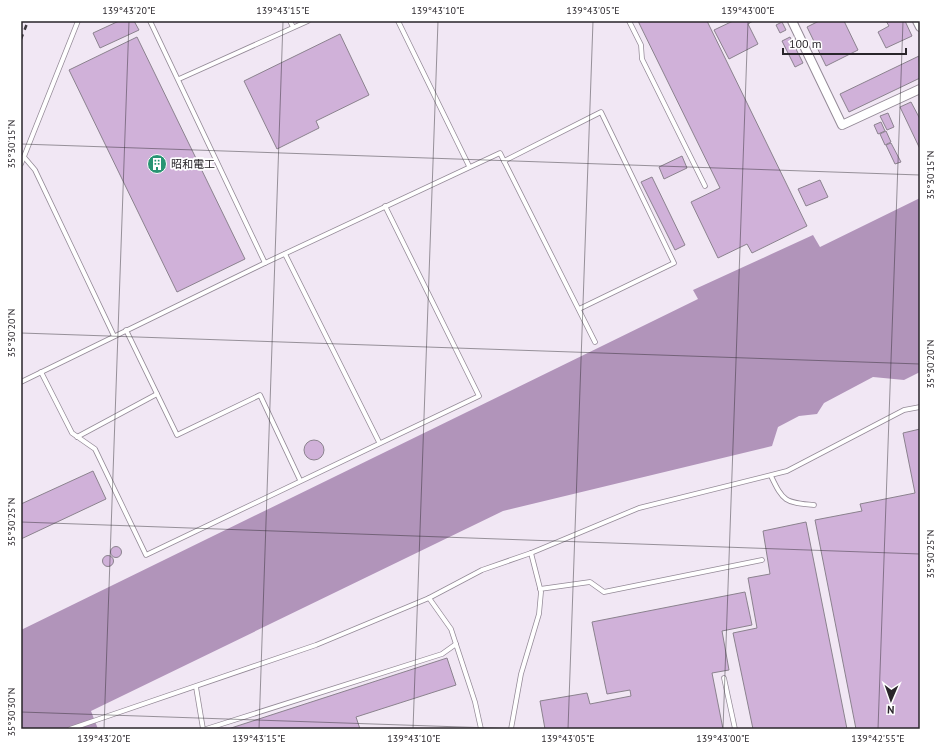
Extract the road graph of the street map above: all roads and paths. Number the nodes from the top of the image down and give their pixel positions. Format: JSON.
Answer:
{"nodes":[{"id":1,"x":78,"y":21,"type":"edge"},
{"id":2,"x":150,"y":21,"type":"edge"},
{"id":3,"x":290,"y":21,"type":"edge"},
{"id":4,"x":308,"y":21,"type":"edge"},
{"id":5,"x":398,"y":21,"type":"edge"},
{"id":6,"x":629,"y":21,"type":"edge"},
{"id":7,"x":792,"y":21,"type":"edge"},
{"id":8,"x":917,"y":21,"type":"edge"},
{"id":9,"x":293,"y":27,"type":"junction"},
{"id":10,"x":920,"y":27,"type":"edge"},
{"id":11,"x":179,"y":78,"type":"junction"},
{"id":12,"x":920,"y":89,"type":"edge"},
{"id":13,"x":24,"y":157,"type":"junction"},
{"id":14,"x":504,"y":161,"type":"junction"},
{"id":15,"x":21,"y":164,"type":"edge"},
{"id":16,"x":469,"y":166,"type":"junction"},
{"id":17,"x":705,"y":186,"type":"dead end"},
{"id":18,"x":385,"y":206,"type":"junction"},
{"id":19,"x":286,"y":254,"type":"junction"},
{"id":20,"x":265,"y":263,"type":"junction"},
{"id":21,"x":579,"y":309,"type":"junction"},
{"id":22,"x":126,"y":330,"type":"junction"},
{"id":23,"x":114,"y":336,"type":"junction"},
{"id":24,"x":595,"y":342,"type":"dead end"},
{"id":25,"x":41,"y":372,"type":"junction"},
{"id":26,"x":21,"y":382,"type":"edge"},
{"id":27,"x":157,"y":394,"type":"junction"},
{"id":28,"x":920,"y":407,"type":"edge"},
{"id":29,"x":77,"y":437,"type":"junction"},
{"id":30,"x":379,"y":442,"type":"junction"},
{"id":31,"x":771,"y":476,"type":"junction"},
{"id":32,"x":300,"y":480,"type":"junction"},
{"id":33,"x":814,"y":505,"type":"dead end"},
{"id":34,"x":531,"y":552,"type":"junction"},
{"id":35,"x":762,"y":560,"type":"dead end"},
{"id":36,"x":540,"y":589,"type":"junction"},
{"id":37,"x":429,"y":598,"type":"junction"},
{"id":38,"x":456,"y":644,"type":"junction"},
{"id":39,"x":724,"y":678,"type":"dead end"},
{"id":40,"x":196,"y":686,"type":"junction"},
{"id":41,"x":70,"y":729,"type":"edge"},
{"id":42,"x":202,"y":729,"type":"edge"},
{"id":43,"x":206,"y":729,"type":"edge"},
{"id":44,"x":481,"y":729,"type":"edge"},
{"id":45,"x":511,"y":729,"type":"edge"},
{"id":46,"x":735,"y":729,"type":"edge"}],
"edges":[{"from":1,"to":13,"type":"lane"},
{"from":2,"to":11,"type":"lane"},
{"from":3,"to":9,"type":"lane"},
{"from":4,"to":9,"type":"lane"},
{"from":5,"to":16,"type":"lane"},
{"from":6,"to":17,"type":"lane"},
{"from":7,"to":12,"type":"street"},
{"from":8,"to":10,"type":"street"},
{"from":9,"to":11,"type":"lane"},
{"from":11,"to":20,"type":"lane"},
{"from":13,"to":15,"type":"lane"},
{"from":13,"to":23,"type":"lane"},
{"from":14,"to":16,"type":"lane"},
{"from":14,"to":21,"type":"lane"},
{"from":14,"to":21,"type":"lane"},
{"from":16,"to":18,"type":"lane"},
{"from":18,"to":19,"type":"lane"},
{"from":18,"to":30,"type":"lane"},
{"from":19,"to":20,"type":"lane"},
{"from":19,"to":30,"type":"lane"},
{"from":20,"to":22,"type":"lane"},
{"from":21,"to":24,"type":"lane"},
{"from":22,"to":23,"type":"lane"},
{"from":22,"to":27,"type":"lane"},
{"from":23,"to":25,"type":"lane"},
{"from":25,"to":26,"type":"lane"},
{"from":25,"to":29,"type":"lane"},
{"from":27,"to":29,"type":"lane"},
{"from":27,"to":32,"type":"lane"},
{"from":28,"to":31,"type":"lane"},
{"from":29,"to":32,"type":"lane"},
{"from":30,"to":32,"type":"lane"},
{"from":31,"to":33,"type":"lane"},
{"from":31,"to":34,"type":"lane"},
{"from":34,"to":36,"type":"lane"},
{"from":34,"to":37,"type":"lane"},
{"from":35,"to":36,"type":"lane"},
{"from":36,"to":45,"type":"lane"},
{"from":37,"to":38,"type":"lane"},
{"from":37,"to":40,"type":"lane"},
{"from":38,"to":43,"type":"lane"},
{"from":38,"to":44,"type":"lane"},
{"from":39,"to":46,"type":"lane"},
{"from":40,"to":41,"type":"lane"},
{"from":40,"to":42,"type":"lane"}]}
